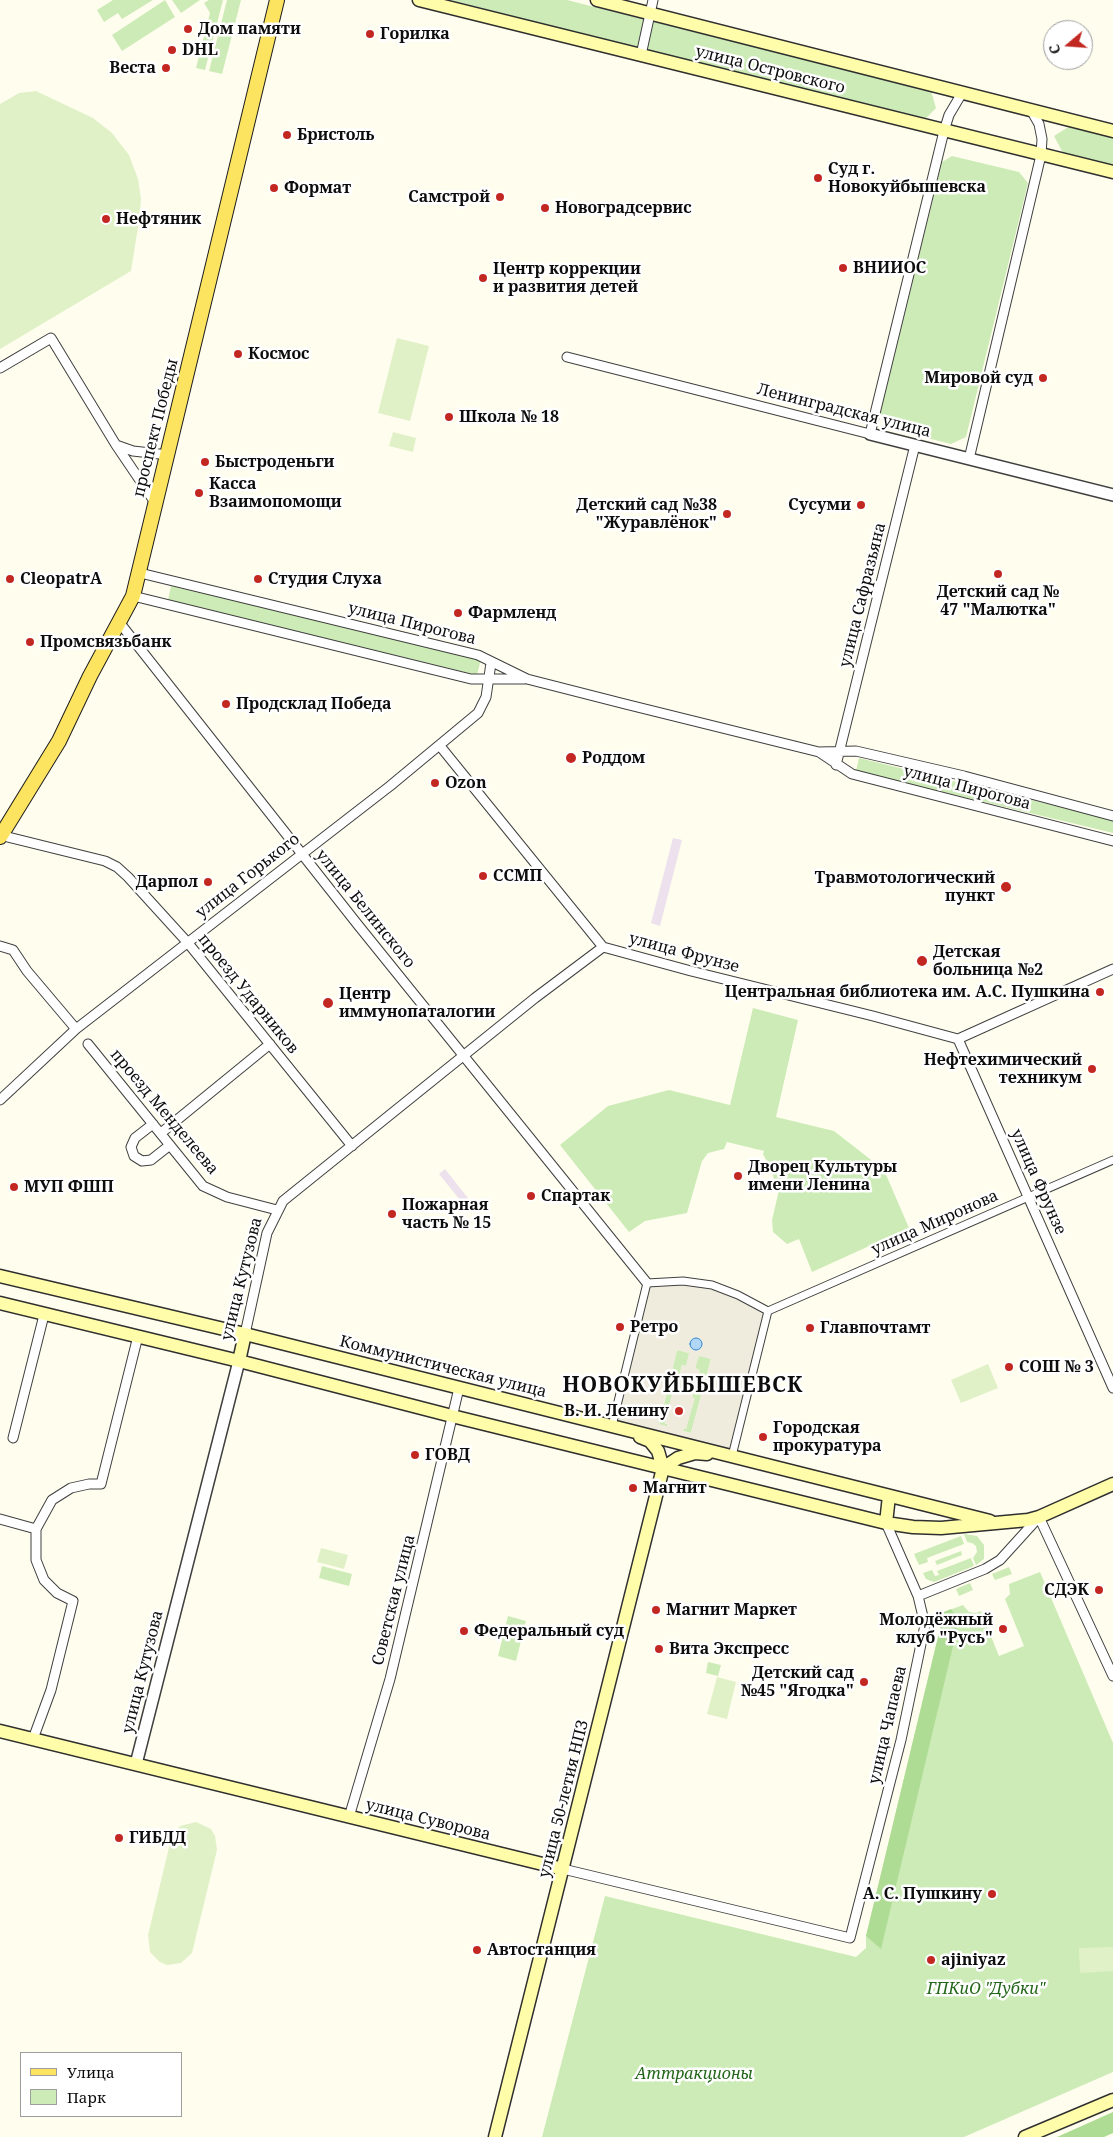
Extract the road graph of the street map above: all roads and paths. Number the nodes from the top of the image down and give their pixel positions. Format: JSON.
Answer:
{"nodes":[{"id":1,"x":277,"y":0,"type":"edge"},
{"id":2,"x":419,"y":0,"type":"edge"},
{"id":3,"x":597,"y":0,"type":"edge"},
{"id":4,"x":653,"y":0,"type":"edge"},
{"id":5,"x":650,"y":13,"type":"junction"},
{"id":6,"x":641,"y":55,"type":"junction"},
{"id":7,"x":962,"y":93,"type":"junction"},
{"id":8,"x":1031,"y":110,"type":"junction"},
{"id":9,"x":1113,"y":130,"type":"edge"},
{"id":10,"x":944,"y":131,"type":"junction"},
{"id":11,"x":1041,"y":155,"type":"junction"},
{"id":12,"x":1113,"y":172,"type":"edge"},
{"id":13,"x":567,"y":357,"type":"dead end"},
{"id":14,"x":0,"y":368,"type":"edge"},
{"id":15,"x":870,"y":434,"type":"junction"},
{"id":16,"x":116,"y":445,"type":"junction"},
{"id":17,"x":915,"y":445,"type":"junction"},
{"id":18,"x":168,"y":455,"type":"junction"},
{"id":19,"x":969,"y":459,"type":"junction"},
{"id":20,"x":1113,"y":495,"type":"edge"},
{"id":21,"x":156,"y":504,"type":"junction"},
{"id":22,"x":140,"y":573,"type":"junction"},
{"id":23,"x":133,"y":596,"type":"junction"},
{"id":24,"x":119,"y":622,"type":"junction"},
{"id":25,"x":491,"y":663,"type":"junction"},
{"id":26,"x":489,"y":679,"type":"junction"},
{"id":27,"x":527,"y":679,"type":"junction"},
{"id":28,"x":440,"y":746,"type":"junction"},
{"id":29,"x":839,"y":751,"type":"junction"},
{"id":30,"x":820,"y":752,"type":"junction"},
{"id":31,"x":836,"y":764,"type":"junction"},
{"id":32,"x":1113,"y":816,"type":"edge"},
{"id":33,"x":0,"y":836,"type":"edge"},
{"id":34,"x":1113,"y":841,"type":"edge"},
{"id":35,"x":302,"y":853,"type":"junction"},
{"id":36,"x":188,"y":943,"type":"junction"},
{"id":37,"x":0,"y":946,"type":"edge"},
{"id":38,"x":603,"y":947,"type":"junction"},
{"id":39,"x":1113,"y":969,"type":"edge"},
{"id":40,"x":76,"y":1029,"type":"junction"},
{"id":41,"x":958,"y":1038,"type":"junction"},
{"id":42,"x":88,"y":1044,"type":"dead end"},
{"id":43,"x":270,"y":1044,"type":"junction"},
{"id":44,"x":464,"y":1056,"type":"junction"},
{"id":45,"x":0,"y":1100,"type":"edge"},
{"id":46,"x":153,"y":1124,"type":"junction"},
{"id":47,"x":161,"y":1133,"type":"junction"},
{"id":48,"x":170,"y":1145,"type":"junction"},
{"id":49,"x":352,"y":1146,"type":"junction"},
{"id":50,"x":1113,"y":1160,"type":"edge"},
{"id":51,"x":1028,"y":1197,"type":"junction"},
{"id":52,"x":277,"y":1210,"type":"junction"},
{"id":53,"x":0,"y":1276,"type":"edge"},
{"id":54,"x":647,"y":1283,"type":"junction"},
{"id":55,"x":0,"y":1303,"type":"edge"},
{"id":56,"x":768,"y":1311,"type":"junction"},
{"id":57,"x":44,"y":1315,"type":"junction"},
{"id":58,"x":245,"y":1334,"type":"junction"},
{"id":59,"x":138,"y":1336,"type":"junction"},
{"id":60,"x":239,"y":1361,"type":"junction"},
{"id":61,"x":459,"y":1388,"type":"junction"},
{"id":62,"x":1113,"y":1388,"type":"edge"},
{"id":63,"x":452,"y":1416,"type":"junction"},
{"id":64,"x":612,"y":1426,"type":"junction"},
{"id":65,"x":13,"y":1438,"type":"dead end"},
{"id":66,"x":732,"y":1456,"type":"junction"},
{"id":67,"x":663,"y":1468,"type":"junction"},
{"id":68,"x":1113,"y":1484,"type":"edge"},
{"id":69,"x":889,"y":1496,"type":"junction"},
{"id":70,"x":1039,"y":1517,"type":"junction"},
{"id":71,"x":0,"y":1519,"type":"edge"},
{"id":72,"x":994,"y":1522,"type":"junction"},
{"id":73,"x":886,"y":1523,"type":"junction"},
{"id":74,"x":36,"y":1528,"type":"junction"},
{"id":75,"x":918,"y":1596,"type":"junction"},
{"id":76,"x":1113,"y":1676,"type":"edge"},
{"id":77,"x":0,"y":1731,"type":"edge"},
{"id":78,"x":33,"y":1739,"type":"junction"},
{"id":79,"x":136,"y":1764,"type":"junction"},
{"id":80,"x":349,"y":1817,"type":"junction"},
{"id":81,"x":563,"y":1869,"type":"junction"},
{"id":82,"x":850,"y":1938,"type":"joint"},
{"id":83,"x":1113,"y":2100,"type":"edge"},
{"id":84,"x":495,"y":2137,"type":"edge"},
{"id":85,"x":1025,"y":2137,"type":"edge"}],
"edges":[{"from":1,"to":18,"type":"main road","name":"проспект Победы"},
{"from":2,"to":6,"type":"main road","name":"улица Островского"},
{"from":3,"to":5,"type":"main road","name":"улица Островского"},
{"from":4,"to":5,"type":"street"},
{"from":5,"to":6,"type":"street"},
{"from":5,"to":7,"type":"main road","name":"улица Островского"},
{"from":6,"to":10,"type":"main road","name":"улица Островского"},
{"from":7,"to":8,"type":"main road","name":"улица Островского"},
{"from":7,"to":10,"type":"street"},
{"from":8,"to":9,"type":"main road","name":"улица Островского"},
{"from":8,"to":11,"type":"street"},
{"from":10,"to":11,"type":"main road","name":"улица Островского"},
{"from":10,"to":15,"type":"street"},
{"from":11,"to":12,"type":"main road","name":"улица Островского"},
{"from":11,"to":19,"type":"street"},
{"from":13,"to":15,"type":"street","name":"Ленинградская улица"},
{"from":14,"to":16,"type":"street"},
{"from":15,"to":17,"type":"street","name":"Ленинградская улица"},
{"from":16,"to":18,"type":"street"},
{"from":16,"to":21,"type":"street"},
{"from":17,"to":19,"type":"street","name":"Ленинградская улица"},
{"from":17,"to":29,"type":"street","name":"улица Сафразьяна"},
{"from":18,"to":21,"type":"main road","name":"проспект Победы"},
{"from":19,"to":20,"type":"street","name":"Ленинградская улица"},
{"from":21,"to":22,"type":"main road","name":"проспект Победы"},
{"from":22,"to":23,"type":"main road","name":"проспект Победы"},
{"from":22,"to":25,"type":"street","name":"улица Пирогова"},
{"from":23,"to":24,"type":"main road","name":"проспект Победы"},
{"from":23,"to":26,"type":"street"},
{"from":24,"to":33,"type":"main road","name":"проспект Победы"},
{"from":24,"to":35,"type":"street","name":"улица Белинского"},
{"from":25,"to":26,"type":"street","name":"улица Горького"},
{"from":25,"to":27,"type":"street","name":"улица Пирогова"},
{"from":26,"to":27,"type":"street"},
{"from":26,"to":28,"type":"street","name":"улица Горького"},
{"from":27,"to":30,"type":"street","name":"улица Пирогова"},
{"from":28,"to":35,"type":"street","name":"улица Горького"},
{"from":28,"to":38,"type":"street","name":"улица Фрунзе"},
{"from":29,"to":30,"type":"street","name":"улица Пирогова"},
{"from":29,"to":31,"type":"street","name":"улица Сафразьяна"},
{"from":29,"to":32,"type":"street","name":"улица Пирогова"},
{"from":30,"to":31,"type":"street","name":"улица Пирогова"},
{"from":31,"to":34,"type":"street","name":"улица Пирогова"},
{"from":33,"to":36,"type":"street","name":"проезд Ударников"},
{"from":35,"to":36,"type":"street","name":"улица Горького"},
{"from":35,"to":44,"type":"street","name":"улица Белинского"},
{"from":36,"to":40,"type":"street","name":"улица Горького"},
{"from":36,"to":43,"type":"street","name":"проезд Ударников"},
{"from":37,"to":40,"type":"street"},
{"from":38,"to":41,"type":"street","name":"улица Фрунзе"},
{"from":38,"to":44,"type":"street","name":"улица Кутузова"},
{"from":39,"to":41,"type":"street"},
{"from":40,"to":45,"type":"street","name":"улица Горького"},
{"from":41,"to":51,"type":"street","name":"улица Фрунзе"},
{"from":42,"to":46,"type":"street","name":"проезд Менделеева"},
{"from":43,"to":47,"type":"street"},
{"from":43,"to":49,"type":"street","name":"проезд Ударников"},
{"from":44,"to":49,"type":"street","name":"улица Кутузова"},
{"from":44,"to":54,"type":"street","name":"улица Белинского"},
{"from":46,"to":47,"type":"street","name":"проезд Менделеева"},
{"from":46,"to":48,"type":"street"},
{"from":47,"to":48,"type":"street","name":"проезд Менделеева"},
{"from":48,"to":52,"type":"street","name":"проезд Менделеева"},
{"from":49,"to":52,"type":"street","name":"улица Кутузова"},
{"from":50,"to":51,"type":"street","name":"улица Миронова"},
{"from":51,"to":56,"type":"street","name":"улица Миронова"},
{"from":51,"to":62,"type":"street","name":"улица Фрунзе"},
{"from":52,"to":58,"type":"street","name":"улица Кутузова"},
{"from":53,"to":58,"type":"main road","name":"Коммунистическая улица"},
{"from":54,"to":56,"type":"street"},
{"from":54,"to":64,"type":"street"},
{"from":55,"to":57,"type":"main road","name":"Коммунистическая улица"},
{"from":56,"to":66,"type":"street"},
{"from":57,"to":59,"type":"main road","name":"Коммунистическая улица"},
{"from":57,"to":65,"type":"street"},
{"from":58,"to":60,"type":"main road","name":"улица Кутузова"},
{"from":58,"to":61,"type":"main road","name":"Коммунистическая улица"},
{"from":59,"to":60,"type":"main road","name":"Коммунистическая улица"},
{"from":59,"to":74,"type":"street"},
{"from":60,"to":63,"type":"main road","name":"Коммунистическая улица"},
{"from":60,"to":79,"type":"street","name":"улица Кутузова"},
{"from":61,"to":63,"type":"street","name":"Советская улица"},
{"from":61,"to":64,"type":"main road","name":"Коммунистическая улица"},
{"from":63,"to":67,"type":"main road","name":"Коммунистическая улица"},
{"from":63,"to":80,"type":"street","name":"Советская улица"},
{"from":64,"to":66,"type":"main road","name":"Коммунистическая улица"},
{"from":64,"to":67,"type":"main road"},
{"from":66,"to":67,"type":"main road"},
{"from":66,"to":69,"type":"main road","name":"Коммунистическая улица"},
{"from":67,"to":73,"type":"main road","name":"Коммунистическая улица"},
{"from":67,"to":81,"type":"main road","name":"улица 50-летия НПЗ"},
{"from":68,"to":70,"type":"main road","name":"Коммунистическая улица"},
{"from":69,"to":72,"type":"main road","name":"Коммунистическая улица"},
{"from":69,"to":73,"type":"main road"},
{"from":70,"to":72,"type":"main road","name":"Коммунистическая улица"},
{"from":70,"to":75,"type":"street"},
{"from":70,"to":76,"type":"street"},
{"from":71,"to":74,"type":"street"},
{"from":72,"to":73,"type":"main road","name":"Коммунистическая улица"},
{"from":73,"to":75,"type":"street","name":"улица Чапаева"},
{"from":74,"to":78,"type":"street"},
{"from":75,"to":82,"type":"street","name":"улица Чапаева"},
{"from":77,"to":78,"type":"main road","name":"улица Суворова"},
{"from":78,"to":79,"type":"main road","name":"улица Суворова"},
{"from":79,"to":80,"type":"main road","name":"улица Суворова"},
{"from":80,"to":81,"type":"main road","name":"улица Суворова"},
{"from":81,"to":82,"type":"street","name":"улица Суворова"},
{"from":81,"to":84,"type":"main road","name":"улица 50-летия НПЗ"},
{"from":83,"to":85,"type":"main road"}]}
